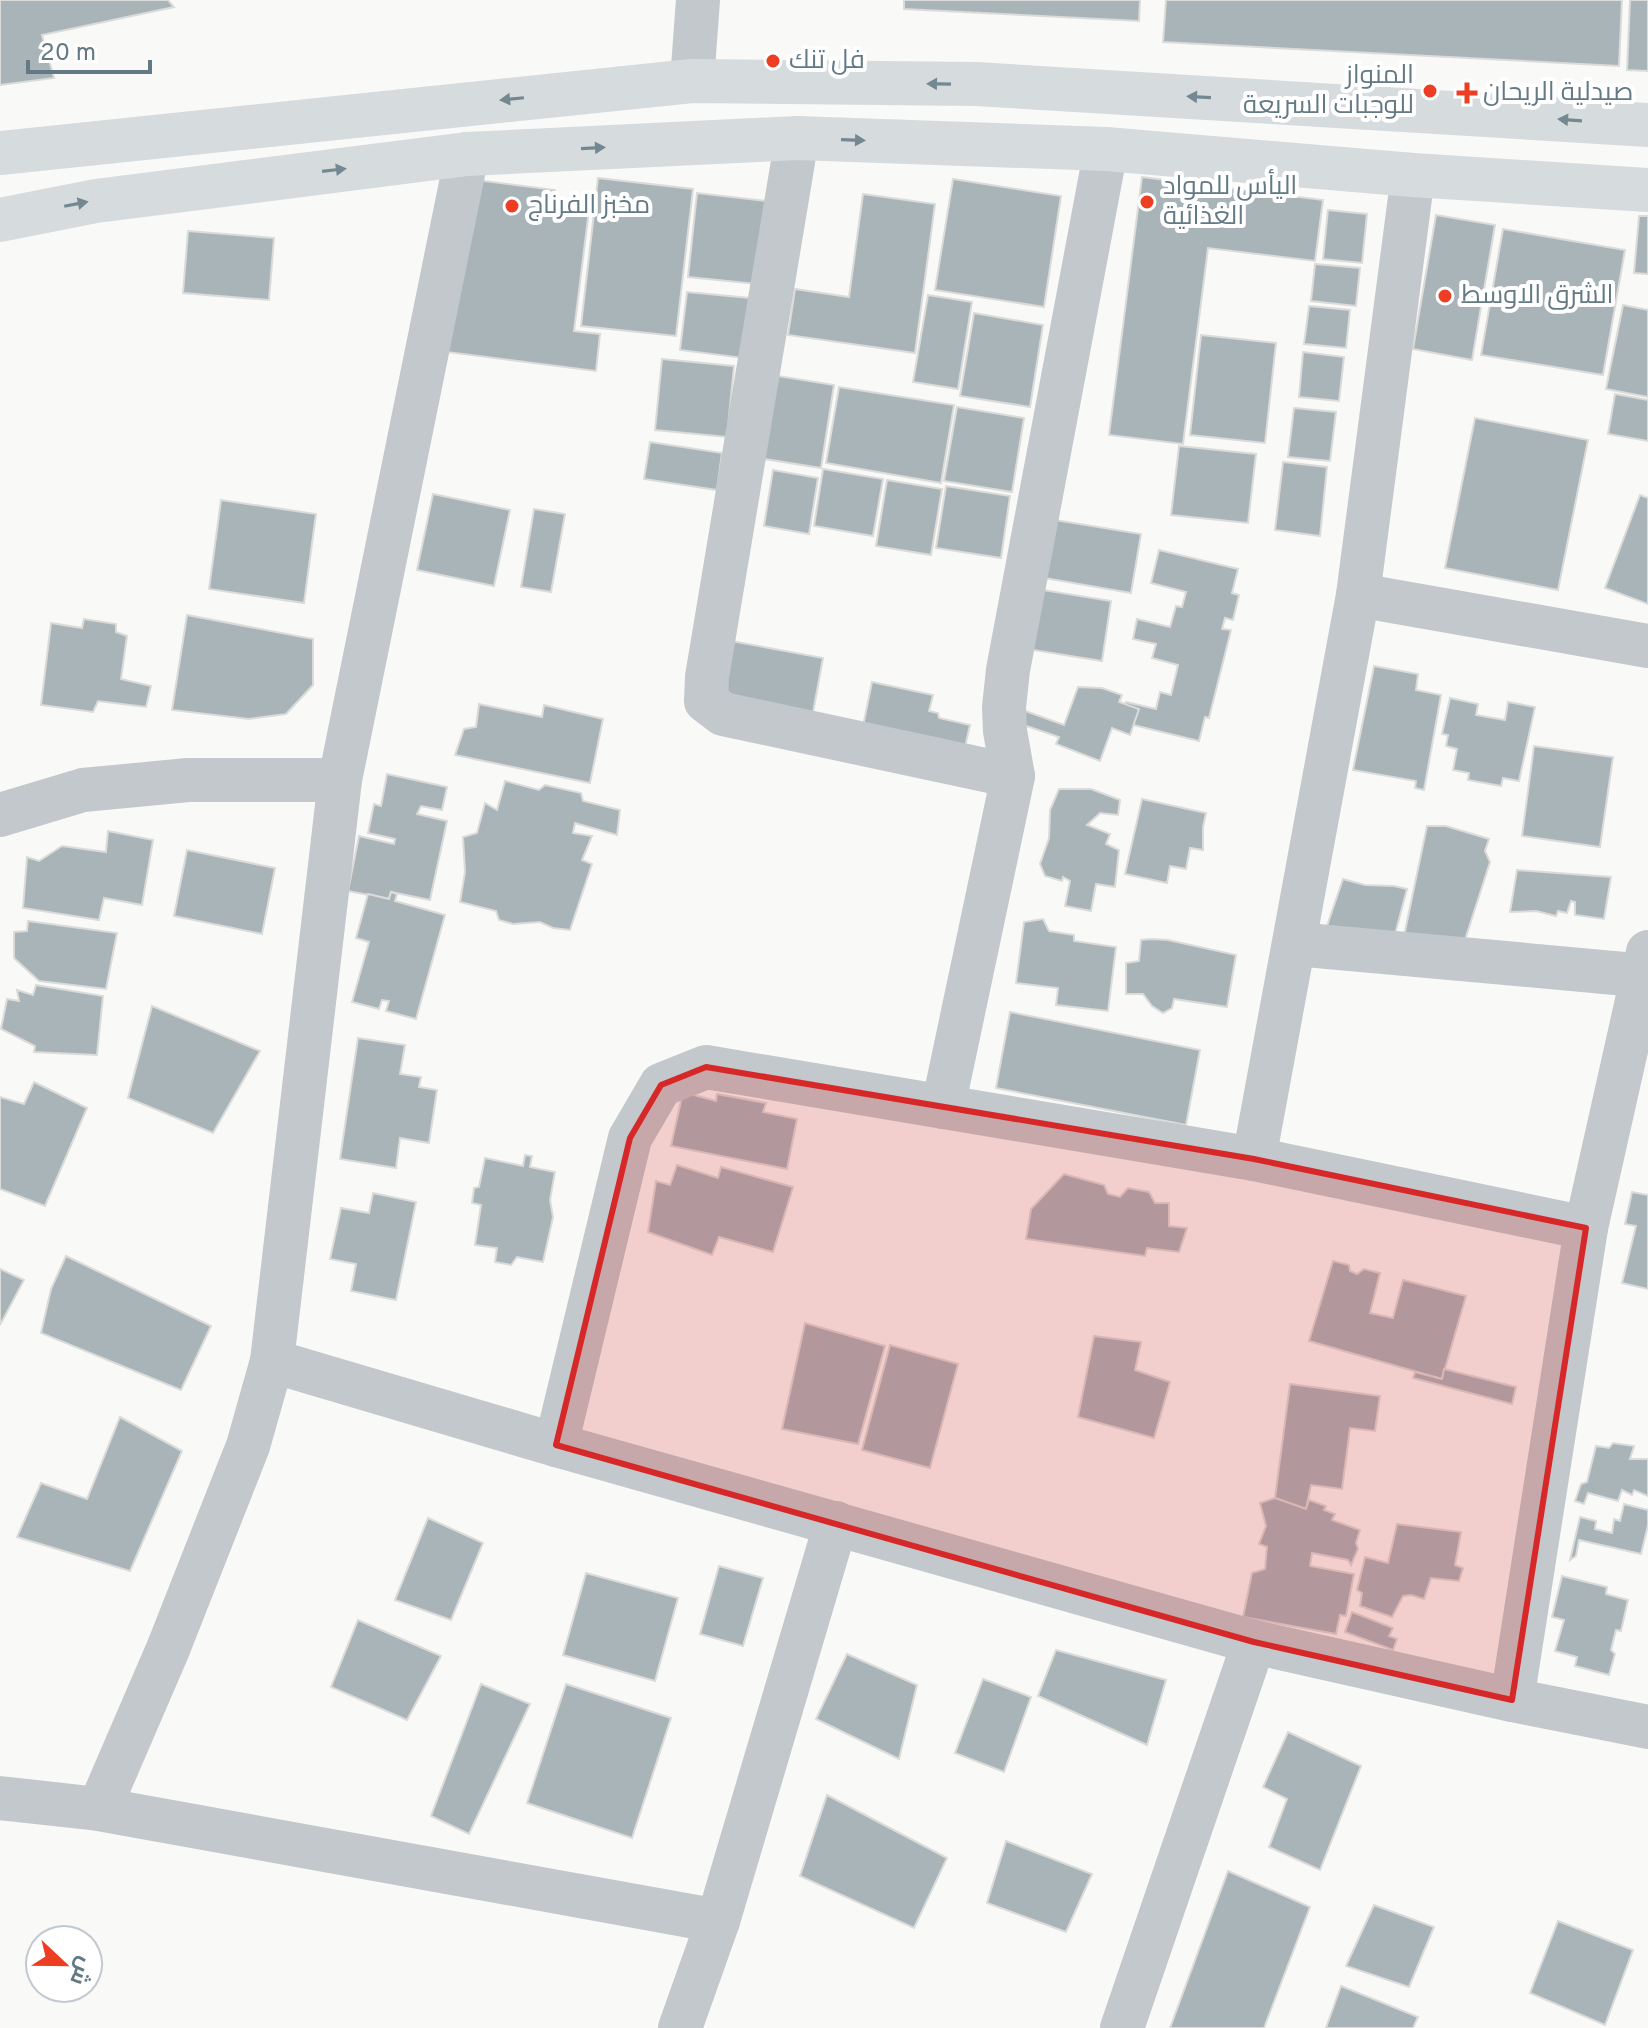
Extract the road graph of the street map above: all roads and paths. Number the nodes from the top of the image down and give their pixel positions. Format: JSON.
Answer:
{"nodes":[{"id":1,"x":698,"y":0,"type":"edge"},
{"id":2,"x":692,"y":81,"type":"junction"},
{"id":3,"x":1648,"y":125,"type":"edge"},
{"id":4,"x":797,"y":138,"type":"junction"},
{"id":5,"x":1106,"y":149,"type":"junction"},
{"id":6,"x":0,"y":153,"type":"edge"},
{"id":7,"x":467,"y":154,"type":"junction"},
{"id":8,"x":1413,"y":175,"type":"junction"},
{"id":9,"x":1648,"y":190,"type":"edge"},
{"id":10,"x":0,"y":220,"type":"edge"},
{"id":11,"x":1358,"y":595,"type":"junction"},
{"id":12,"x":1648,"y":646,"type":"edge"},
{"id":13,"x":1013,"y":776,"type":"junction"},
{"id":14,"x":340,"y":780,"type":"junction"},
{"id":15,"x":0,"y":815,"type":"edge"},
{"id":16,"x":1295,"y":944,"type":"junction"},
{"id":17,"x":1647,"y":968,"type":"edge"},
{"id":18,"x":943,"y":1107,"type":"junction"},
{"id":19,"x":1254,"y":1159,"type":"junction"},
{"id":20,"x":1586,"y":1228,"type":"junction"},
{"id":21,"x":272,"y":1361,"type":"junction"},
{"id":22,"x":556,"y":1445,"type":"junction"},
{"id":23,"x":836,"y":1523,"type":"junction"},
{"id":24,"x":1254,"y":1642,"type":"junction"},
{"id":25,"x":1512,"y":1700,"type":"junction"},
{"id":26,"x":1648,"y":1727,"type":"edge"},
{"id":27,"x":0,"y":1798,"type":"edge"},
{"id":28,"x":99,"y":1809,"type":"junction"},
{"id":29,"x":718,"y":1921,"type":"junction"},
{"id":30,"x":680,"y":2028,"type":"edge"},
{"id":31,"x":1122,"y":2028,"type":"edge"}],
"edges":[{"from":1,"to":2,"type":"street"},
{"from":3,"to":2,"type":"main road","one_way":true},
{"from":2,"to":6,"type":"main road","one_way":true},
{"from":4,"to":5,"type":"main road","one_way":true},
{"from":7,"to":4,"type":"main road","one_way":true},
{"from":4,"to":13,"type":"street"},
{"from":5,"to":8,"type":"main road"},
{"from":5,"to":13,"type":"street"},
{"from":10,"to":7,"type":"main road","one_way":true},
{"from":7,"to":14,"type":"street"},
{"from":8,"to":9,"type":"main road"},
{"from":8,"to":11,"type":"street"},
{"from":11,"to":12,"type":"street"},
{"from":11,"to":16,"type":"street"},
{"from":13,"to":18,"type":"street"},
{"from":14,"to":15,"type":"street"},
{"from":14,"to":21,"type":"street"},
{"from":16,"to":17,"type":"street"},
{"from":16,"to":19,"type":"street"},
{"from":17,"to":20,"type":"street"},
{"from":18,"to":19,"type":"street"},
{"from":18,"to":22,"type":"street"},
{"from":19,"to":20,"type":"street"},
{"from":20,"to":25,"type":"street"},
{"from":21,"to":22,"type":"street"},
{"from":21,"to":28,"type":"street"},
{"from":22,"to":23,"type":"street"},
{"from":23,"to":24,"type":"street"},
{"from":23,"to":29,"type":"street"},
{"from":24,"to":25,"type":"street"},
{"from":24,"to":31,"type":"street"},
{"from":25,"to":26,"type":"street"},
{"from":27,"to":28,"type":"street"},
{"from":28,"to":29,"type":"street"},
{"from":29,"to":30,"type":"street"}]}
